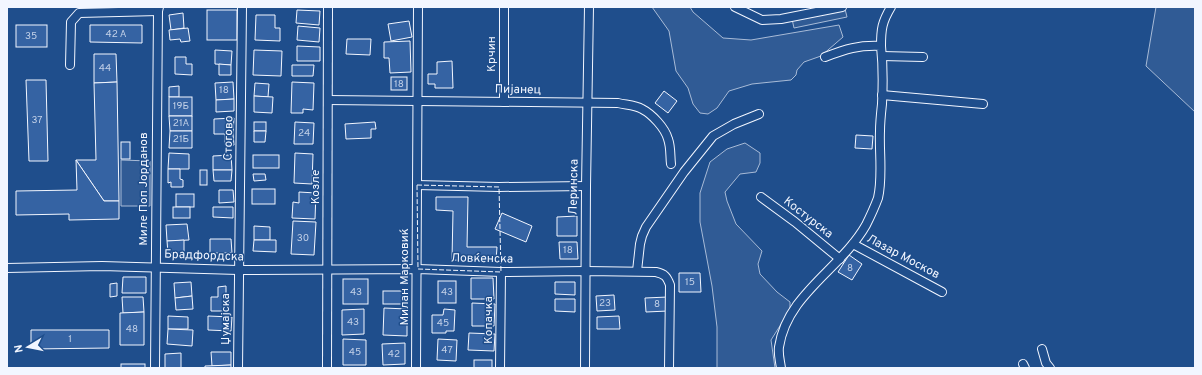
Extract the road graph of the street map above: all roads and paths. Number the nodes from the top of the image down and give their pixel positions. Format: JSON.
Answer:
{"nodes":[{"id":1,"x":242,"y":7,"type":"edge"},
{"id":2,"x":328,"y":7,"type":"edge"},
{"id":3,"x":418,"y":7,"type":"edge"},
{"id":4,"x":504,"y":7,"type":"edge"},
{"id":5,"x":589,"y":7,"type":"edge"},
{"id":6,"x":734,"y":7,"type":"edge"},
{"id":7,"x":842,"y":7,"type":"edge"},
{"id":8,"x":891,"y":7,"type":"edge"},
{"id":9,"x":159,"y":9,"type":"edge"},
{"id":10,"x":881,"y":46,"type":"junction"},
{"id":11,"x":882,"y":56,"type":"junction"},
{"id":12,"x":825,"y":57,"type":"dead end"},
{"id":13,"x":923,"y":57,"type":"dead end"},
{"id":14,"x":70,"y":65,"type":"dead end"},
{"id":15,"x":882,"y":95,"type":"junction"},
{"id":16,"x":328,"y":100,"type":"junction"},
{"id":17,"x":418,"y":102,"type":"junction"},
{"id":18,"x":504,"y":102,"type":"junction"},
{"id":19,"x":587,"y":103,"type":"junction"},
{"id":20,"x":983,"y":104,"type":"dead end"},
{"id":21,"x":759,"y":114,"type":"dead end"},
{"id":22,"x":671,"y":164,"type":"dead end"},
{"id":23,"x":417,"y":185,"type":"junction"},
{"id":24,"x":586,"y":186,"type":"junction"},
{"id":25,"x":761,"y":197,"type":"dead end"},
{"id":26,"x":853,"y":244,"type":"junction"},
{"id":27,"x":840,"y":259,"type":"junction"},
{"id":28,"x":156,"y":266,"type":"junction"},
{"id":29,"x":7,"y":268,"type":"edge"},
{"id":30,"x":327,"y":269,"type":"junction"},
{"id":31,"x":418,"y":269,"type":"junction"},
{"id":32,"x":238,"y":270,"type":"junction"},
{"id":33,"x":586,"y":271,"type":"junction"},
{"id":34,"x":637,"y":271,"type":"junction"},
{"id":35,"x":501,"y":272,"type":"junction"},
{"id":36,"x":942,"y":292,"type":"dead end"},
{"id":37,"x":1042,"y":349,"type":"dead end"},
{"id":38,"x":155,"y":368,"type":"edge"},
{"id":39,"x":238,"y":368,"type":"edge"},
{"id":40,"x":327,"y":368,"type":"edge"},
{"id":41,"x":416,"y":368,"type":"edge"},
{"id":42,"x":500,"y":368,"type":"edge"},
{"id":43,"x":585,"y":368,"type":"edge"},
{"id":44,"x":669,"y":368,"type":"edge"},
{"id":45,"x":782,"y":368,"type":"edge"},
{"id":46,"x":1050,"y":368,"type":"edge"}],
"edges":[{"from":1,"to":32,"type":"street","name":"Стогово"},
{"from":2,"to":16,"type":"street","name":"Козле"},
{"from":3,"to":17,"type":"street","name":"Милан Марковиќ"},
{"from":4,"to":18,"type":"street","name":"Крчин"},
{"from":5,"to":19,"type":"street","name":"Леринска"},
{"from":6,"to":7,"type":"street"},
{"from":8,"to":10,"type":"street"},
{"from":9,"to":14,"type":"street","name":"Миле Поп Јорданов"},
{"from":9,"to":28,"type":"street","name":"Миле Поп Јорданов"},
{"from":10,"to":11,"type":"street"},
{"from":10,"to":12,"type":"street"},
{"from":11,"to":13,"type":"street"},
{"from":11,"to":15,"type":"street"},
{"from":15,"to":20,"type":"street"},
{"from":15,"to":26,"type":"street"},
{"from":16,"to":17,"type":"street","name":"Пијанец"},
{"from":16,"to":30,"type":"street","name":"Козле"},
{"from":17,"to":18,"type":"street","name":"Пијанец"},
{"from":17,"to":23,"type":"street","name":"Милан Марковиќ"},
{"from":18,"to":19,"type":"street","name":"Пијанец"},
{"from":19,"to":22,"type":"street","name":"Пијанец"},
{"from":19,"to":24,"type":"street","name":"Леринска"},
{"from":21,"to":34,"type":"street"},
{"from":23,"to":24,"type":"street"},
{"from":23,"to":31,"type":"street","name":"Милан Марковиќ"},
{"from":24,"to":33,"type":"street","name":"Леринска"},
{"from":25,"to":27,"type":"street","name":"Костурска"},
{"from":26,"to":27,"type":"street"},
{"from":26,"to":36,"type":"street","name":"Лазар Москов"},
{"from":27,"to":45,"type":"street"},
{"from":28,"to":29,"type":"street","name":"Брадфордска"},
{"from":28,"to":32,"type":"street","name":"Брадфордска"},
{"from":28,"to":38,"type":"street","name":"Миле Поп Јорданов"},
{"from":30,"to":31,"type":"street","name":"Ловќенска"},
{"from":30,"to":32,"type":"street","name":"Брадфордска"},
{"from":30,"to":40,"type":"street","name":"Козле"},
{"from":31,"to":35,"type":"street","name":"Ловќенска"},
{"from":31,"to":41,"type":"street","name":"Милан Марковиќ"},
{"from":32,"to":39,"type":"street","name":"Џумајска"},
{"from":33,"to":34,"type":"street","name":"Ловќенска"},
{"from":33,"to":35,"type":"street","name":"Ловќенска"},
{"from":33,"to":43,"type":"street","name":"Леринска"},
{"from":34,"to":44,"type":"street","name":"Ловќенска"},
{"from":35,"to":42,"type":"street","name":"Копачка"},
{"from":37,"to":46,"type":"street"}]}
